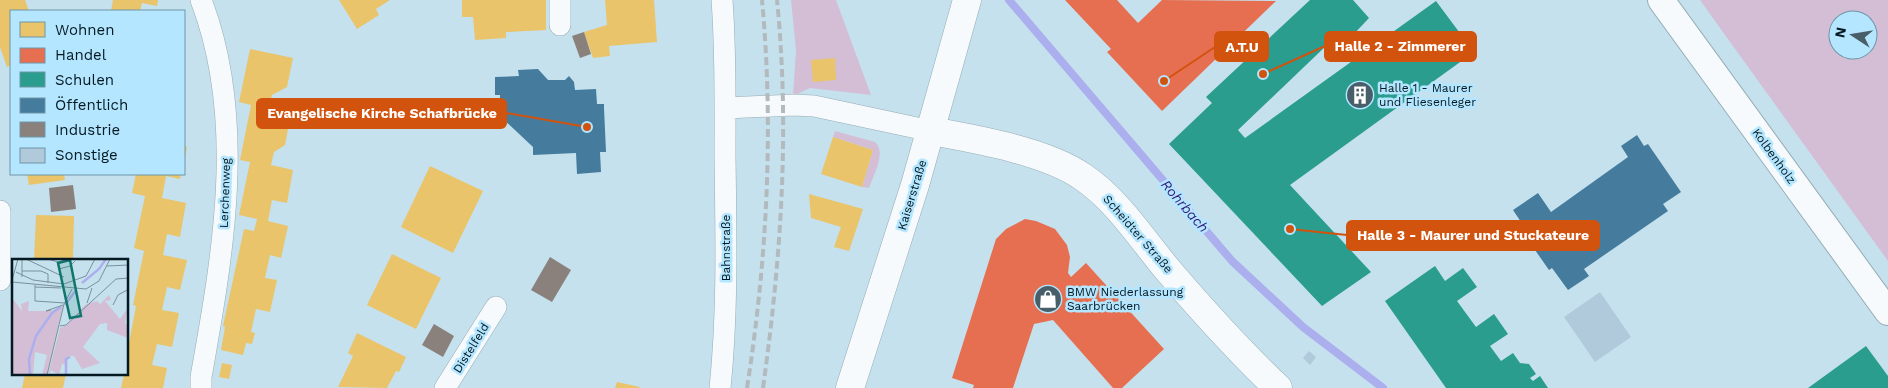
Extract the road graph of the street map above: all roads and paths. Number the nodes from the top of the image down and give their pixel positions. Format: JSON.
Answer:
{"nodes":[{"id":1,"x":201,"y":0,"type":"edge"},
{"id":2,"x":560,"y":0,"type":"edge"},
{"id":3,"x":722,"y":0,"type":"edge"},
{"id":4,"x":966,"y":0,"type":"edge"},
{"id":5,"x":1661,"y":0,"type":"edge"},
{"id":6,"x":560,"y":25,"type":"dead end"},
{"id":7,"x":725,"y":108,"type":"junction"},
{"id":8,"x":931,"y":131,"type":"junction"},
{"id":9,"x":0,"y":211,"type":"edge"},
{"id":10,"x":0,"y":280,"type":"edge"},
{"id":11,"x":496,"y":307,"type":"dead end"},
{"id":12,"x":1888,"y":312,"type":"edge"},
{"id":13,"x":201,"y":388,"type":"edge"},
{"id":14,"x":445,"y":388,"type":"edge"},
{"id":15,"x":720,"y":388,"type":"edge"},
{"id":16,"x":850,"y":388,"type":"edge"},
{"id":17,"x":1278,"y":388,"type":"edge"}],
"edges":[{"from":1,"to":13,"type":"street","name":"Lerchenweg"},
{"from":2,"to":6,"type":"street"},
{"from":3,"to":7,"type":"street","name":"Bahnstraße"},
{"from":4,"to":8,"type":"main road","name":"Kaiserstraße"},
{"from":5,"to":12,"type":"street","name":"Kolbenholz"},
{"from":7,"to":8,"type":"street"},
{"from":7,"to":15,"type":"street","name":"Bahnstraße"},
{"from":8,"to":16,"type":"main road","name":"Kaiserstraße"},
{"from":8,"to":17,"type":"main road","name":"Scheidter Straße"},
{"from":9,"to":10,"type":"street"},
{"from":11,"to":14,"type":"street","name":"Distelfeld"}]}
